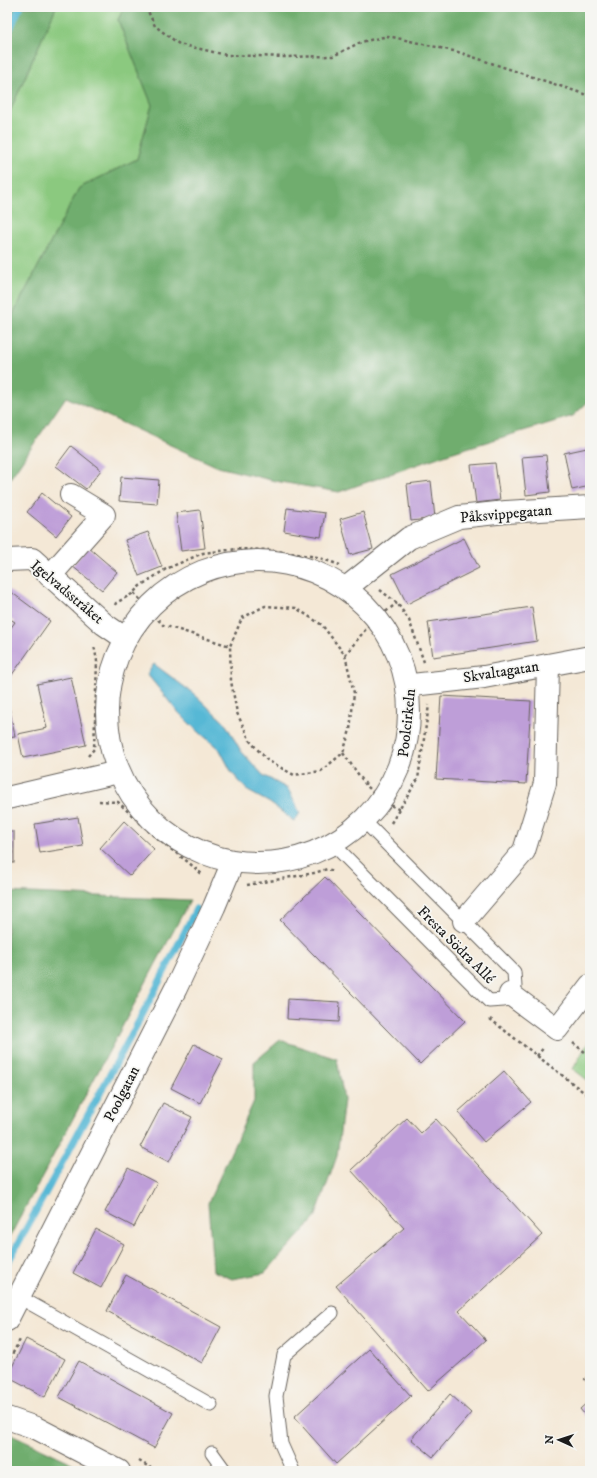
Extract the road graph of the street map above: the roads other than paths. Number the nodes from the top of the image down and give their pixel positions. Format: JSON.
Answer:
{"nodes":[{"id":1,"x":71,"y":495,"type":"dead end"},
{"id":2,"x":590,"y":507,"type":"edge"},
{"id":3,"x":7,"y":560,"type":"edge"},
{"id":4,"x":50,"y":576,"type":"junction"},
{"id":5,"x":354,"y":582,"type":"junction"},
{"id":6,"x":123,"y":637,"type":"junction"},
{"id":7,"x":590,"y":657,"type":"edge"},
{"id":8,"x":548,"y":665,"type":"junction"},
{"id":9,"x":422,"y":684,"type":"junction"},
{"id":10,"x":114,"y":773,"type":"junction"},
{"id":11,"x":7,"y":798,"type":"edge"},
{"id":12,"x":362,"y":819,"type":"junction"},
{"id":13,"x":333,"y":844,"type":"junction"},
{"id":14,"x":232,"y":864,"type":"junction"},
{"id":15,"x":464,"y":921,"type":"junction"},
{"id":16,"x":590,"y":986,"type":"edge"},
{"id":17,"x":510,"y":994,"type":"junction"},
{"id":18,"x":19,"y":1297,"type":"junction"},
{"id":19,"x":332,"y":1313,"type":"dead end"},
{"id":20,"x":7,"y":1320,"type":"edge"},
{"id":21,"x":211,"y":1405,"type":"dead end"},
{"id":22,"x":7,"y":1418,"type":"edge"},
{"id":23,"x":212,"y":1453,"type":"dead end"},
{"id":24,"x":119,"y":1471,"type":"edge"},
{"id":25,"x":225,"y":1471,"type":"edge"},
{"id":26,"x":293,"y":1471,"type":"edge"}],
"edges":[{"from":1,"to":4,"type":"street"},
{"from":2,"to":5,"type":"street","name":"Påksvippegatan"},
{"from":3,"to":4,"type":"street","name":"Igelvadsstråket"},
{"from":4,"to":6,"type":"street","name":"Igelvadsstråket"},
{"from":5,"to":6,"type":"street","name":"Poolcirkeln"},
{"from":5,"to":9,"type":"street","name":"Poolcirkeln"},
{"from":6,"to":10,"type":"street","name":"Poolcirkeln"},
{"from":7,"to":8,"type":"street","name":"Skvaltagatan"},
{"from":8,"to":9,"type":"street","name":"Skvaltagatan"},
{"from":8,"to":15,"type":"street"},
{"from":9,"to":12,"type":"street","name":"Poolcirkeln"},
{"from":10,"to":11,"type":"street"},
{"from":10,"to":14,"type":"street","name":"Poolcirkeln"},
{"from":12,"to":13,"type":"street","name":"Poolcirkeln"},
{"from":12,"to":15,"type":"lane","name":"Fresta Södra Allé"},
{"from":13,"to":14,"type":"street","name":"Poolcirkeln"},
{"from":13,"to":17,"type":"lane","name":"Fresta Södra Allé"},
{"from":14,"to":18,"type":"street","name":"Poolgatan"},
{"from":15,"to":17,"type":"lane","name":"Fresta Södra Allé"},
{"from":16,"to":17,"type":"street"},
{"from":18,"to":20,"type":"street","name":"Poolgatan"},
{"from":18,"to":21,"type":"lane"},
{"from":19,"to":26,"type":"lane"},
{"from":22,"to":24,"type":"street"},
{"from":23,"to":25,"type":"lane"}]}
